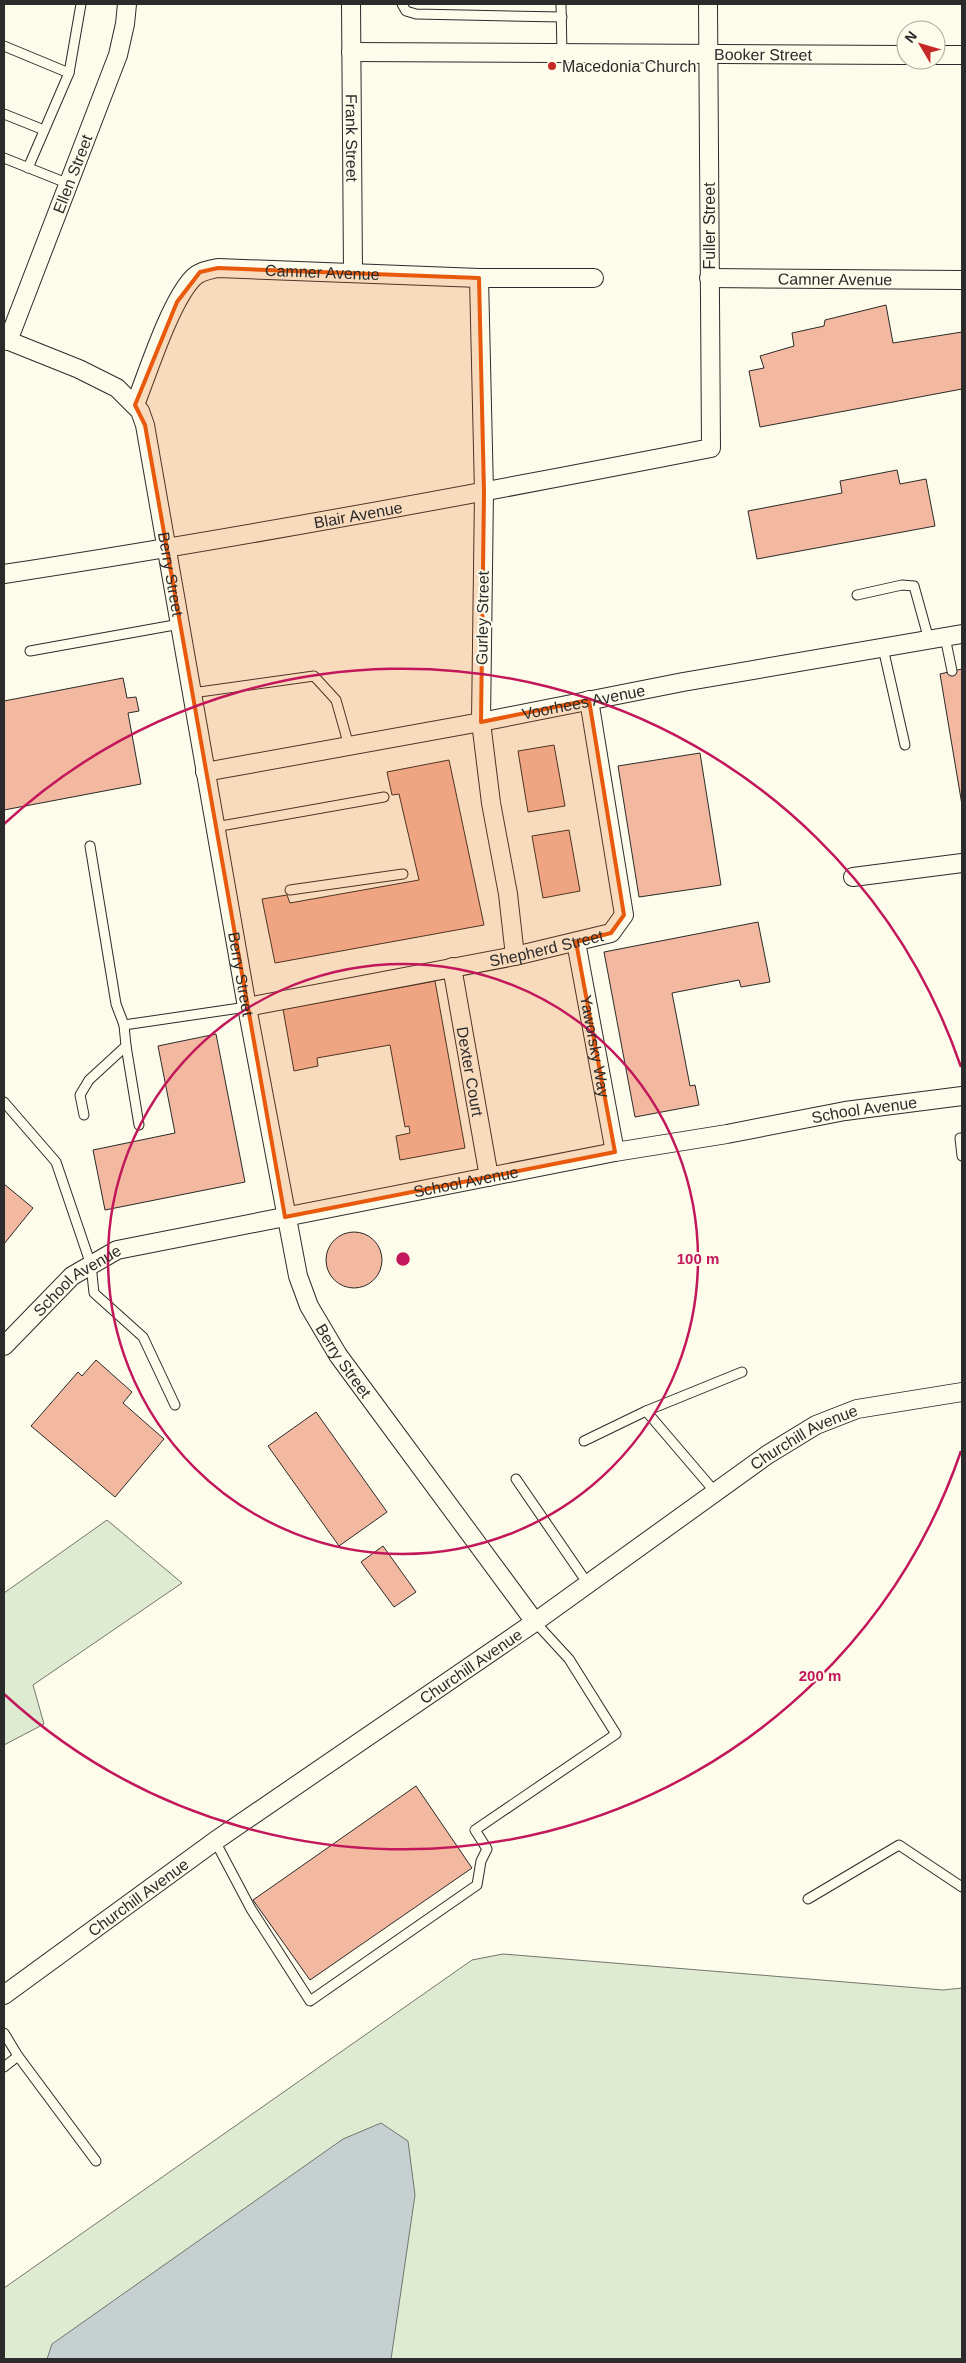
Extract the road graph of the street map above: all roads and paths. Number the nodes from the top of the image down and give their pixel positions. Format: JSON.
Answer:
{"nodes":[{"id":1,"x":81,"y":4,"type":"edge"},
{"id":2,"x":127,"y":4,"type":"edge"},
{"id":3,"x":351,"y":4,"type":"edge"},
{"id":4,"x":402,"y":4,"type":"edge"},
{"id":5,"x":561,"y":4,"type":"edge"},
{"id":6,"x":708,"y":4,"type":"edge"},
{"id":7,"x":562,"y":17,"type":"junction"},
{"id":8,"x":4,"y":46,"type":"edge"},
{"id":9,"x":351,"y":52,"type":"junction"},
{"id":10,"x":562,"y":54,"type":"junction"},
{"id":11,"x":946,"y":54,"type":"edge"},
{"id":12,"x":962,"y":54,"type":"edge"},
{"id":13,"x":708,"y":55,"type":"junction"},
{"id":14,"x":896,"y":55,"type":"edge"},
{"id":15,"x":69,"y":72,"type":"junction"},
{"id":16,"x":4,"y":114,"type":"edge"},
{"id":17,"x":44,"y":130,"type":"junction"},
{"id":18,"x":4,"y":158,"type":"edge"},
{"id":19,"x":28,"y":168,"type":"junction"},
{"id":20,"x":68,"y":184,"type":"junction"},
{"id":21,"x":352,"y":272,"type":"junction"},
{"id":22,"x":479,"y":278,"type":"junction"},
{"id":23,"x":594,"y":278,"type":"dead end"},
{"id":24,"x":709,"y":278,"type":"junction"},
{"id":25,"x":962,"y":280,"type":"edge"},
{"id":26,"x":6,"y":340,"type":"edge"},
{"id":27,"x":135,"y":405,"type":"junction"},
{"id":28,"x":711,"y":448,"type":"joint"},
{"id":29,"x":484,"y":492,"type":"junction"},
{"id":30,"x":167,"y":549,"type":"junction"},
{"id":31,"x":4,"y":574,"type":"edge"},
{"id":32,"x":857,"y":595,"type":"dead end"},
{"id":33,"x":180,"y":624,"type":"junction"},
{"id":34,"x":945,"y":637,"type":"edge"},
{"id":35,"x":883,"y":648,"type":"junction"},
{"id":36,"x":30,"y":651,"type":"dead end"},
{"id":37,"x":952,"y":671,"type":"dead end"},
{"id":38,"x":192,"y":693,"type":"junction"},
{"id":39,"x":589,"y":700,"type":"junction"},
{"id":40,"x":481,"y":722,"type":"junction"},
{"id":41,"x":905,"y":744,"type":"dead end"},
{"id":42,"x":349,"y":746,"type":"junction"},
{"id":43,"x":205,"y":772,"type":"junction"},
{"id":44,"x":384,"y":797,"type":"dead end"},
{"id":45,"x":215,"y":827,"type":"junction"},
{"id":46,"x":90,"y":846,"type":"dead end"},
{"id":47,"x":962,"y":863,"type":"edge"},
{"id":48,"x":403,"y":874,"type":"dead end"},
{"id":49,"x":853,"y":877,"type":"dead end"},
{"id":50,"x":290,"y":890,"type":"dead end"},
{"id":51,"x":576,"y":942,"type":"junction"},
{"id":52,"x":515,"y":956,"type":"junction"},
{"id":53,"x":452,"y":967,"type":"junction"},
{"id":54,"x":247,"y":1007,"type":"junction"},
{"id":55,"x":124,"y":1025,"type":"junction"},
{"id":56,"x":126,"y":1046,"type":"junction"},
{"id":57,"x":962,"y":1096,"type":"edge"},
{"id":58,"x":4,"y":1102,"type":"edge"},
{"id":59,"x":84,"y":1115,"type":"dead end"},
{"id":60,"x":139,"y":1125,"type":"dead end"},
{"id":61,"x":962,"y":1138,"type":"edge"},
{"id":62,"x":616,"y":1152,"type":"junction"},
{"id":63,"x":962,"y":1156,"type":"edge"},
{"id":64,"x":489,"y":1177,"type":"junction"},
{"id":65,"x":285,"y":1217,"type":"junction"},
{"id":66,"x":91,"y":1265,"type":"junction"},
{"id":67,"x":4,"y":1346,"type":"edge"},
{"id":68,"x":742,"y":1372,"type":"dead end"},
{"id":69,"x":962,"y":1392,"type":"edge"},
{"id":70,"x":175,"y":1405,"type":"dead end"},
{"id":71,"x":646,"y":1411,"type":"junction"},
{"id":72,"x":584,"y":1441,"type":"dead end"},
{"id":73,"x":516,"y":1479,"type":"dead end"},
{"id":74,"x":716,"y":1493,"type":"junction"},
{"id":75,"x":588,"y":1584,"type":"junction"},
{"id":76,"x":535,"y":1622,"type":"junction"},
{"id":77,"x":215,"y":1841,"type":"junction"},
{"id":78,"x":962,"y":1887,"type":"edge"},
{"id":79,"x":808,"y":1899,"type":"dead end"},
{"id":80,"x":4,"y":1995,"type":"edge"},
{"id":81,"x":4,"y":2033,"type":"edge"},
{"id":82,"x":18,"y":2056,"type":"junction"},
{"id":83,"x":4,"y":2067,"type":"edge"},
{"id":84,"x":96,"y":2161,"type":"dead end"}],
"edges":[{"from":1,"to":15,"type":"lane"},
{"from":2,"to":20,"type":"street","name":"Ellen Street"},
{"from":3,"to":9,"type":"street","name":"Frank Street"},
{"from":4,"to":7,"type":"lane"},
{"from":5,"to":7,"type":"lane"},
{"from":6,"to":13,"type":"street","name":"Fuller Street"},
{"from":7,"to":10,"type":"lane"},
{"from":8,"to":15,"type":"lane"},
{"from":9,"to":10,"type":"street","name":"Booker Street"},
{"from":9,"to":21,"type":"street","name":"Frank Street"},
{"from":10,"to":13,"type":"street","name":"Booker Street"},
{"from":11,"to":12,"type":"street"},
{"from":13,"to":14,"type":"street","name":"Booker Street"},
{"from":13,"to":24,"type":"street","name":"Fuller Street"},
{"from":15,"to":17,"type":"lane"},
{"from":16,"to":17,"type":"lane"},
{"from":17,"to":19,"type":"lane"},
{"from":18,"to":19,"type":"lane"},
{"from":19,"to":20,"type":"lane"},
{"from":20,"to":26,"type":"street","name":"Ellen Street"},
{"from":21,"to":22,"type":"street","name":"Camner Avenue"},
{"from":21,"to":27,"type":"street","name":"Camner Avenue"},
{"from":22,"to":23,"type":"street","name":"Camner Avenue"},
{"from":22,"to":29,"type":"street","name":"Gurley Street"},
{"from":24,"to":25,"type":"street","name":"Camner Avenue"},
{"from":24,"to":28,"type":"street","name":"Fuller Street"},
{"from":26,"to":27,"type":"street","name":"Berry Street"},
{"from":27,"to":30,"type":"street","name":"Berry Street"},
{"from":28,"to":29,"type":"street","name":"Blair Avenue"},
{"from":29,"to":30,"type":"street","name":"Blair Avenue"},
{"from":29,"to":40,"type":"street","name":"Gurley Street"},
{"from":30,"to":31,"type":"street","name":"Blair Avenue"},
{"from":30,"to":33,"type":"street","name":"Berry Street"},
{"from":32,"to":34,"type":"lane"},
{"from":33,"to":36,"type":"lane"},
{"from":33,"to":38,"type":"street","name":"Berry Street"},
{"from":34,"to":35,"type":"street","name":"Voorhees Avenue"},
{"from":34,"to":37,"type":"lane"},
{"from":35,"to":39,"type":"street","name":"Voorhees Avenue"},
{"from":35,"to":41,"type":"lane"},
{"from":38,"to":42,"type":"lane"},
{"from":38,"to":43,"type":"street","name":"Berry Street"},
{"from":39,"to":40,"type":"street","name":"Voorhees Avenue"},
{"from":39,"to":51,"type":"street","name":"Shepherd Street"},
{"from":40,"to":42,"type":"street","name":"Voorhees Avenue"},
{"from":40,"to":52,"type":"street","name":"Gurley Street"},
{"from":42,"to":43,"type":"street","name":"Voorhees Avenue"},
{"from":43,"to":45,"type":"street","name":"Berry Street"},
{"from":44,"to":45,"type":"lane"},
{"from":45,"to":54,"type":"street","name":"Berry Street"},
{"from":46,"to":55,"type":"lane"},
{"from":47,"to":49,"type":"street"},
{"from":48,"to":50,"type":"lane"},
{"from":51,"to":52,"type":"street","name":"Shepherd Street"},
{"from":51,"to":62,"type":"street","name":"Yaworsky Way"},
{"from":52,"to":53,"type":"street","name":"Shepherd Street"},
{"from":53,"to":54,"type":"street","name":"Shepherd Street"},
{"from":53,"to":64,"type":"street","name":"Dexter Court"},
{"from":54,"to":55,"type":"lane"},
{"from":54,"to":65,"type":"street","name":"Berry Street"},
{"from":55,"to":56,"type":"lane"},
{"from":56,"to":59,"type":"lane"},
{"from":56,"to":60,"type":"lane"},
{"from":57,"to":62,"type":"street","name":"School Avenue"},
{"from":58,"to":66,"type":"lane"},
{"from":61,"to":63,"type":"lane"},
{"from":62,"to":64,"type":"street","name":"School Avenue"},
{"from":64,"to":65,"type":"street","name":"School Avenue"},
{"from":65,"to":66,"type":"street","name":"School Avenue"},
{"from":65,"to":76,"type":"street","name":"Berry Street"},
{"from":66,"to":67,"type":"street","name":"School Avenue"},
{"from":66,"to":70,"type":"lane"},
{"from":68,"to":71,"type":"lane"},
{"from":69,"to":74,"type":"street","name":"Churchill Avenue"},
{"from":71,"to":72,"type":"lane"},
{"from":71,"to":74,"type":"lane"},
{"from":73,"to":75,"type":"lane"},
{"from":74,"to":75,"type":"street","name":"Churchill Avenue"},
{"from":75,"to":76,"type":"street","name":"Churchill Avenue"},
{"from":76,"to":77,"type":"street","name":"Churchill Avenue"},
{"from":76,"to":77,"type":"lane"},
{"from":77,"to":80,"type":"street","name":"Churchill Avenue"},
{"from":78,"to":79,"type":"lane"},
{"from":81,"to":82,"type":"lane"},
{"from":82,"to":83,"type":"lane"},
{"from":82,"to":84,"type":"lane"}]}
